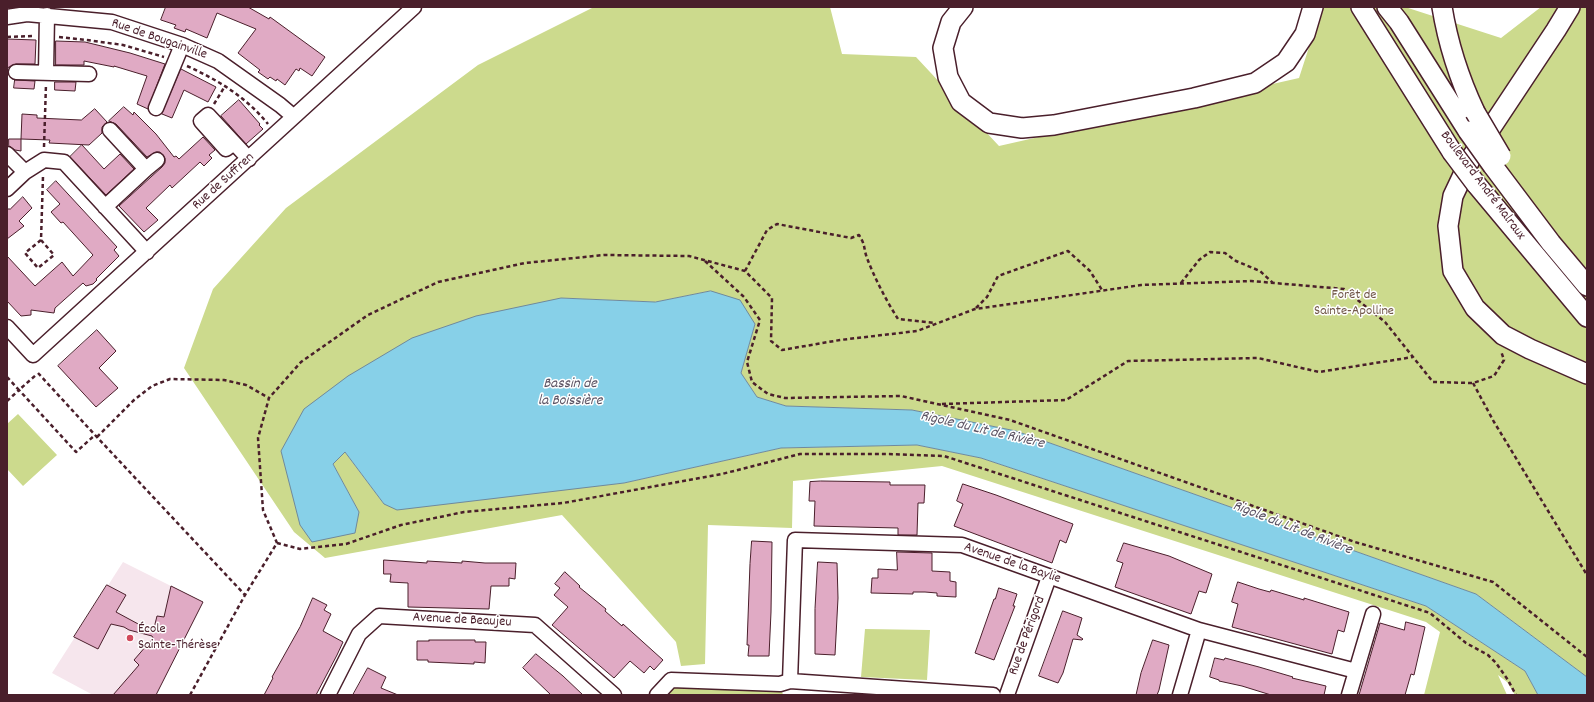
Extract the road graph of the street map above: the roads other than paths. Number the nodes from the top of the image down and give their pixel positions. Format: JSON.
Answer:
{"nodes":[{"id":1,"x":414,"y":7,"type":"edge"},
{"id":2,"x":963,"y":7,"type":"edge"},
{"id":3,"x":1314,"y":7,"type":"edge"},
{"id":4,"x":1361,"y":7,"type":"edge"},
{"id":5,"x":1387,"y":7,"type":"edge"},
{"id":6,"x":1442,"y":7,"type":"edge"},
{"id":7,"x":1570,"y":7,"type":"edge"},
{"id":8,"x":47,"y":15,"type":"junction"},
{"id":9,"x":7,"y":17,"type":"edge"},
{"id":10,"x":182,"y":45,"type":"junction"},
{"id":11,"x":16,"y":72,"type":"dead end"},
{"id":12,"x":46,"y":73,"type":"junction"},
{"id":13,"x":89,"y":74,"type":"dead end"},
{"id":14,"x":156,"y":108,"type":"dead end"},
{"id":15,"x":208,"y":115,"type":"road end"},
{"id":16,"x":293,"y":116,"type":"junction"},
{"id":17,"x":110,"y":130,"type":"dead end"},
{"id":18,"x":7,"y":154,"type":"edge"},
{"id":19,"x":248,"y":159,"type":"junction"},
{"id":20,"x":1497,"y":161,"type":"junction"},
{"id":21,"x":25,"y":172,"type":"junction"},
{"id":22,"x":7,"y":189,"type":"edge"},
{"id":23,"x":105,"y":207,"type":"junction"},
{"id":24,"x":147,"y":252,"type":"junction"},
{"id":25,"x":1587,"y":286,"type":"edge"},
{"id":26,"x":1587,"y":318,"type":"edge"},
{"id":27,"x":7,"y":327,"type":"edge"},
{"id":28,"x":1587,"y":374,"type":"edge"},
{"id":29,"x":1049,"y":577,"type":"junction"},
{"id":30,"x":1372,"y":614,"type":"dead end"},
{"id":31,"x":1199,"y":630,"type":"junction"},
{"id":32,"x":1356,"y":671,"type":"junction"},
{"id":33,"x":790,"y":681,"type":"junction"},
{"id":34,"x":879,"y":691,"type":"edge"},
{"id":35,"x":328,"y":695,"type":"edge"},
{"id":36,"x":614,"y":695,"type":"edge"},
{"id":37,"x":657,"y":695,"type":"edge"},
{"id":38,"x":993,"y":695,"type":"edge"},
{"id":39,"x":1007,"y":695,"type":"edge"},
{"id":40,"x":1180,"y":695,"type":"edge"},
{"id":41,"x":1349,"y":695,"type":"edge"}],
"edges":[{"from":1,"to":16,"type":"street","name":"Rue de Suffren"},
{"from":2,"to":3,"type":"main road"},
{"from":4,"to":26,"type":"main road","name":"Boulevard André Malraux","bridge":true},
{"from":5,"to":20,"type":"main road","name":"Boulevard André Malraux","bridge":true},
{"from":6,"to":20,"type":"main road","bridge":true},
{"from":7,"to":28,"type":"main road"},
{"from":8,"to":9,"type":"street","name":"Rue de Bougainville"},
{"from":8,"to":10,"type":"street","name":"Rue de Bougainville"},
{"from":8,"to":12,"type":"street"},
{"from":10,"to":14,"type":"street"},
{"from":10,"to":16,"type":"street","name":"Rue de Bougainville"},
{"from":11,"to":12,"type":"street"},
{"from":12,"to":13,"type":"street"},
{"from":15,"to":19,"type":"street"},
{"from":16,"to":19,"type":"street","name":"Rue de Suffren"},
{"from":17,"to":23,"type":"street"},
{"from":18,"to":21,"type":"street"},
{"from":19,"to":24,"type":"street","name":"Rue de Suffren"},
{"from":20,"to":25,"type":"main road"},
{"from":21,"to":22,"type":"street"},
{"from":21,"to":23,"type":"street"},
{"from":23,"to":24,"type":"street"},
{"from":24,"to":27,"type":"street","name":"Rue de Suffren"},
{"from":29,"to":31,"type":"street","name":"Avenue de la Baylie"},
{"from":29,"to":33,"type":"street","name":"Avenue de la Baylie"},
{"from":29,"to":39,"type":"street","name":"Rue de Périgord"},
{"from":30,"to":32,"type":"street"},
{"from":31,"to":32,"type":"street","name":"Avenue de la Baylie"},
{"from":31,"to":40,"type":"street"},
{"from":32,"to":41,"type":"street"},
{"from":33,"to":34,"type":"street"},
{"from":33,"to":37,"type":"street"},
{"from":34,"to":38,"type":"street"},
{"from":35,"to":36,"type":"street","name":"Avenue de Beaujeu"}]}
